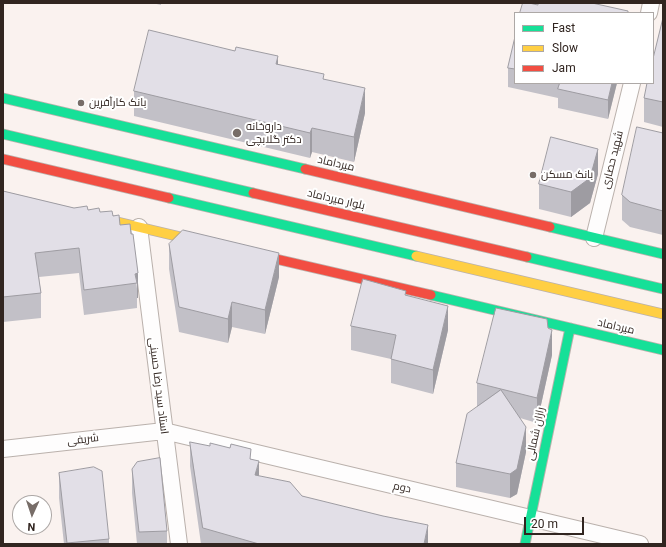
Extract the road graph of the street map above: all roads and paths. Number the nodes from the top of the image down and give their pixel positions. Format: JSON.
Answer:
{"nodes":[{"id":1,"x":632,"y":84,"type":"edge"},
{"id":2,"x":3,"y":98,"type":"edge"},
{"id":3,"x":3,"y":134,"type":"edge"},
{"id":4,"x":3,"y":159,"type":"edge"},
{"id":5,"x":86,"y":215,"type":"edge"},
{"id":6,"x":139,"y":228,"type":"junction"},
{"id":7,"x":594,"y":238,"type":"junction"},
{"id":8,"x":216,"y":246,"type":"edge"},
{"id":9,"x":239,"y":251,"type":"edge"},
{"id":10,"x":663,"y":254,"type":"edge"},
{"id":11,"x":663,"y":290,"type":"edge"},
{"id":12,"x":663,"y":314,"type":"edge"},
{"id":13,"x":570,"y":328,"type":"junction"},
{"id":14,"x":663,"y":350,"type":"edge"},
{"id":15,"x":164,"y":431,"type":"junction"},
{"id":16,"x":3,"y":449,"type":"edge"},
{"id":17,"x":531,"y":518,"type":"junction"},
{"id":18,"x":179,"y":544,"type":"edge"},
{"id":19,"x":525,"y":544,"type":"edge"},
{"id":20,"x":640,"y":544,"type":"edge"}],
"edges":[{"from":1,"to":7,"type":"street","name":"شهید حصاری"},
{"from":2,"to":7,"type":"main road","name":"میرداماد"},
{"from":3,"to":11,"type":"main road","name":"بلوار میرداماد"},
{"from":4,"to":12,"type":"main road"},
{"from":5,"to":6,"type":"main road"},
{"from":6,"to":8,"type":"main road"},
{"from":6,"to":15,"type":"street","name":"استاد سید رضا حسینی"},
{"from":7,"to":10,"type":"main road","name":"میرداماد"},
{"from":9,"to":13,"type":"main road","name":"میرداماد"},
{"from":13,"to":14,"type":"main road","name":"میرداماد"},
{"from":13,"to":17,"type":"main road","name":"رازان شمالی"},
{"from":15,"to":16,"type":"street","name":"شریفی"},
{"from":15,"to":17,"type":"street","name":"دوم"},
{"from":15,"to":18,"type":"street","name":"استاد سید رضا حسینی"},
{"from":17,"to":19,"type":"main road","name":"رازان شمالی"},
{"from":17,"to":20,"type":"street","name":"دوم"}]}
